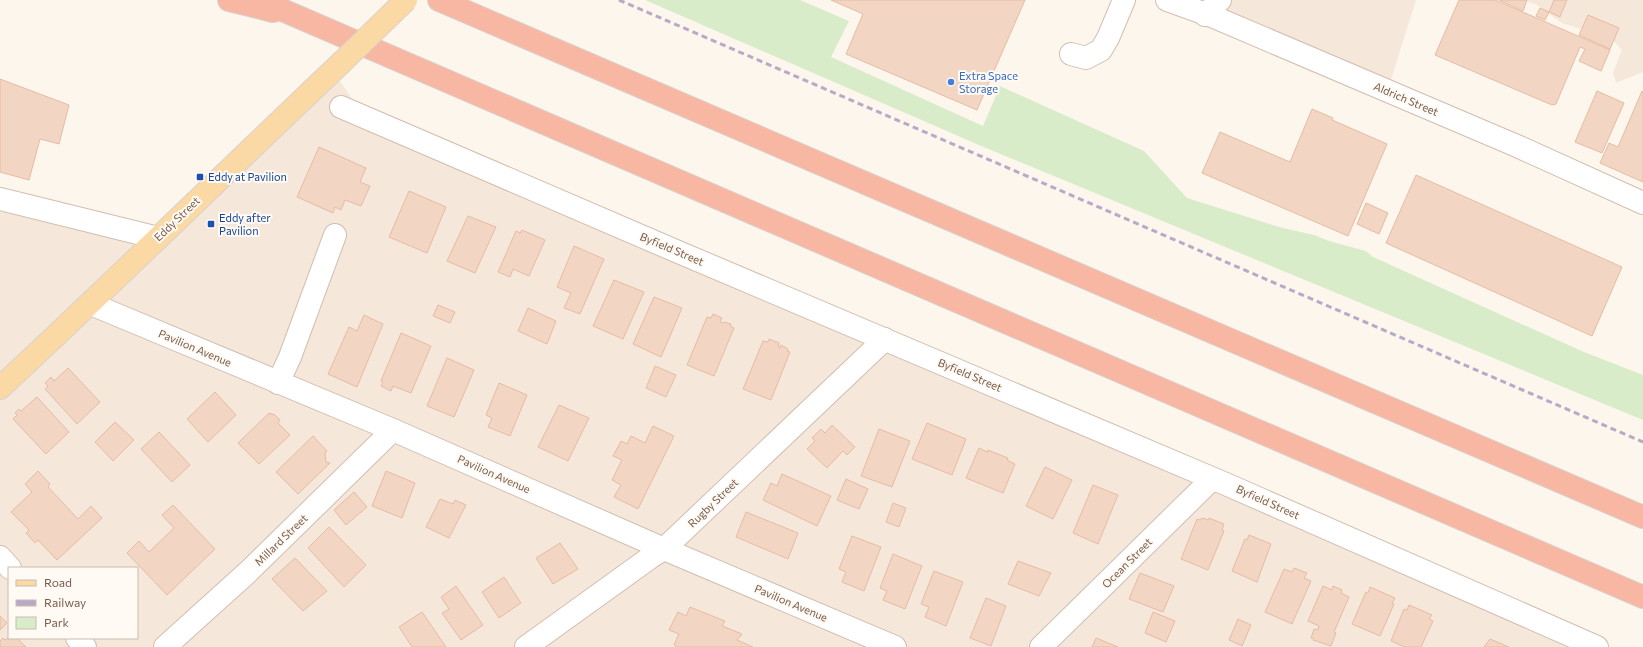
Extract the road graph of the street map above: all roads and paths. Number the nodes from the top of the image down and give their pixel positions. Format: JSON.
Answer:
{"nodes":[{"id":1,"x":229,"y":0,"type":"edge"},
{"id":2,"x":259,"y":0,"type":"edge"},
{"id":3,"x":406,"y":0,"type":"edge"},
{"id":4,"x":439,"y":0,"type":"edge"},
{"id":5,"x":1124,"y":0,"type":"edge"},
{"id":6,"x":1167,"y":0,"type":"edge"},
{"id":7,"x":1212,"y":7,"type":"edge"},
{"id":8,"x":306,"y":20,"type":"junction"},
{"id":9,"x":1071,"y":54,"type":"dead end"},
{"id":10,"x":342,"y":107,"type":"dead end"},
{"id":11,"x":0,"y":199,"type":"edge"},
{"id":12,"x":1643,"y":203,"type":"edge"},
{"id":13,"x":335,"y":235,"type":"dead end"},
{"id":14,"x":158,"y":238,"type":"junction"},
{"id":15,"x":91,"y":304,"type":"junction"},
{"id":16,"x":885,"y":338,"type":"junction"},
{"id":17,"x":278,"y":383,"type":"junction"},
{"id":18,"x":0,"y":388,"type":"edge"},
{"id":19,"x":393,"y":430,"type":"junction"},
{"id":20,"x":1212,"y":479,"type":"junction"},
{"id":21,"x":1643,"y":517,"type":"edge"},
{"id":22,"x":664,"y":549,"type":"junction"},
{"id":23,"x":0,"y":558,"type":"edge"},
{"id":24,"x":9,"y":567,"type":"edge"},
{"id":25,"x":1643,"y":596,"type":"edge"},
{"id":26,"x":78,"y":639,"type":"edge"},
{"id":27,"x":85,"y":647,"type":"edge"},
{"id":28,"x":165,"y":647,"type":"edge"},
{"id":29,"x":526,"y":647,"type":"edge"},
{"id":30,"x":895,"y":647,"type":"edge"},
{"id":31,"x":1041,"y":647,"type":"edge"},
{"id":32,"x":1597,"y":647,"type":"edge"}],
"edges":[{"from":1,"to":8,"type":"highway"},
{"from":2,"to":8,"type":"highway"},
{"from":3,"to":14,"type":"main road","name":"Eddy Street","bridge":true},
{"from":4,"to":21,"type":"highway"},
{"from":5,"to":9,"type":"street"},
{"from":6,"to":7,"type":"street","name":"Aldrich Street"},
{"from":7,"to":12,"type":"street","name":"Aldrich Street"},
{"from":8,"to":25,"type":"highway"},
{"from":10,"to":16,"type":"street","name":"Byfield Street"},
{"from":11,"to":14,"type":"street"},
{"from":13,"to":17,"type":"street"},
{"from":14,"to":15,"type":"main road","name":"Eddy Street"},
{"from":15,"to":17,"type":"street","name":"Pavilion Avenue"},
{"from":15,"to":18,"type":"main road","name":"Eddy Street"},
{"from":16,"to":20,"type":"street","name":"Byfield Street"},
{"from":16,"to":22,"type":"street","name":"Rugby Street"},
{"from":17,"to":19,"type":"street","name":"Pavilion Avenue"},
{"from":19,"to":22,"type":"street","name":"Pavilion Avenue"},
{"from":19,"to":28,"type":"street","name":"Millard Street"},
{"from":20,"to":31,"type":"street","name":"Ocean Street"},
{"from":20,"to":32,"type":"street","name":"Byfield Street"},
{"from":22,"to":29,"type":"street","name":"Rugby Street"},
{"from":22,"to":30,"type":"street","name":"Pavilion Avenue"},
{"from":23,"to":24,"type":"street"},
{"from":26,"to":27,"type":"street"}]}
